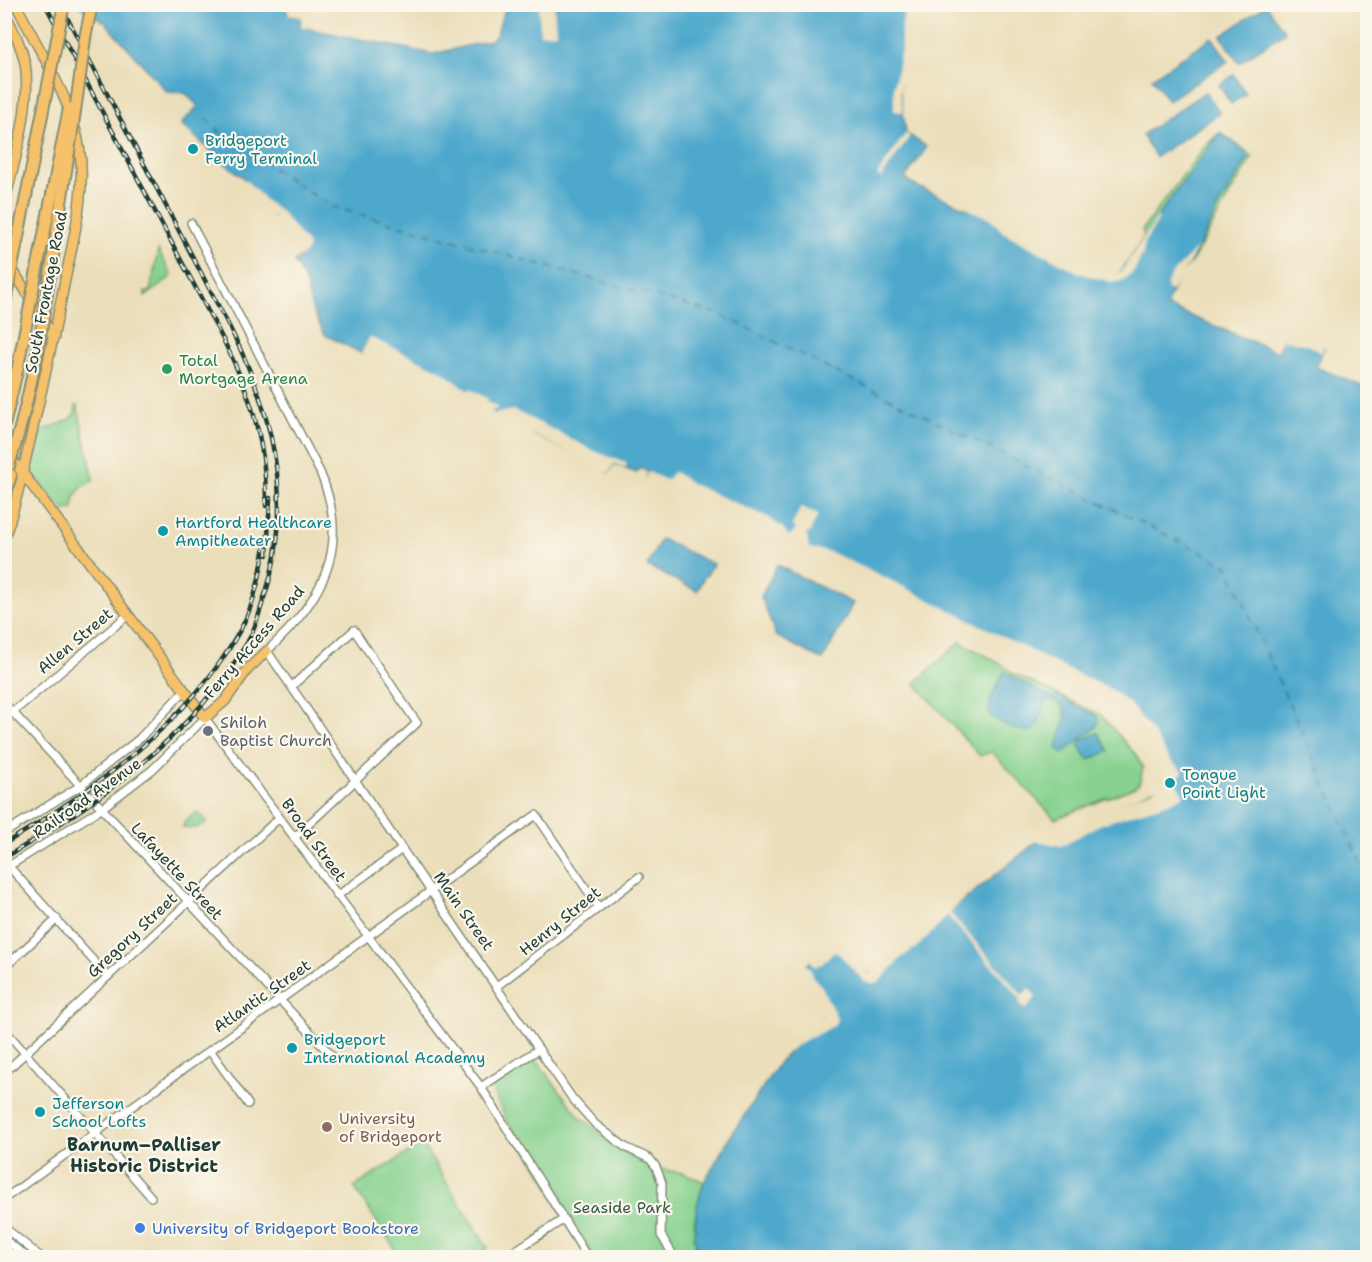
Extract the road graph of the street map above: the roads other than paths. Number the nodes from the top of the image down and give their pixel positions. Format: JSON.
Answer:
{"nodes":[{"id":1,"x":16,"y":4,"type":"edge"},
{"id":2,"x":64,"y":4,"type":"edge"},
{"id":3,"x":92,"y":4,"type":"edge"},
{"id":4,"x":4,"y":12,"type":"edge"},
{"id":5,"x":85,"y":38,"type":"junction"},
{"id":6,"x":4,"y":204,"type":"edge"},
{"id":7,"x":191,"y":223,"type":"dead end"},
{"id":8,"x":9,"y":259,"type":"edge"},
{"id":9,"x":4,"y":288,"type":"edge"},
{"id":10,"x":4,"y":308,"type":"edge"},
{"id":11,"x":54,"y":338,"type":"junction"},
{"id":12,"x":21,"y":423,"type":"junction"},
{"id":13,"x":4,"y":426,"type":"edge"},
{"id":14,"x":4,"y":448,"type":"edge"},
{"id":15,"x":22,"y":472,"type":"junction"},
{"id":16,"x":4,"y":481,"type":"edge"},
{"id":17,"x":4,"y":501,"type":"edge"},
{"id":18,"x":4,"y":538,"type":"edge"},
{"id":19,"x":128,"y":615,"type":"junction"},
{"id":20,"x":267,"y":651,"type":"junction"},
{"id":21,"x":292,"y":686,"type":"junction"},
{"id":22,"x":185,"y":690,"type":"junction"},
{"id":23,"x":4,"y":703,"type":"edge"},
{"id":24,"x":13,"y":712,"type":"junction"},
{"id":25,"x":206,"y":718,"type":"junction"},
{"id":26,"x":356,"y":781,"type":"junction"},
{"id":27,"x":80,"y":786,"type":"junction"},
{"id":28,"x":101,"y":809,"type":"junction"},
{"id":29,"x":279,"y":818,"type":"junction"},
{"id":30,"x":4,"y":833,"type":"edge"},
{"id":31,"x":294,"y":838,"type":"junction"},
{"id":32,"x":402,"y":849,"type":"junction"},
{"id":33,"x":6,"y":866,"type":"edge"},
{"id":34,"x":639,"y":877,"type":"dead end"},
{"id":35,"x":432,"y":891,"type":"junction"},
{"id":36,"x":337,"y":896,"type":"junction"},
{"id":37,"x":188,"y":902,"type":"junction"},
{"id":38,"x":598,"y":906,"type":"junction"},
{"id":39,"x":57,"y":919,"type":"junction"},
{"id":40,"x":368,"y":938,"type":"junction"},
{"id":41,"x":4,"y":968,"type":"edge"},
{"id":42,"x":107,"y":976,"type":"junction"},
{"id":43,"x":497,"y":986,"type":"junction"},
{"id":44,"x":279,"y":1001,"type":"junction"},
{"id":45,"x":4,"y":1029,"type":"edge"},
{"id":46,"x":539,"y":1049,"type":"junction"},
{"id":47,"x":210,"y":1050,"type":"junction"},
{"id":48,"x":26,"y":1053,"type":"junction"},
{"id":49,"x":331,"y":1055,"type":"dead end"},
{"id":50,"x":4,"y":1073,"type":"edge"},
{"id":51,"x":481,"y":1087,"type":"junction"},
{"id":52,"x":248,"y":1104,"type":"dead end"},
{"id":53,"x":96,"y":1133,"type":"junction"},
{"id":54,"x":151,"y":1197,"type":"dead end"},
{"id":55,"x":4,"y":1199,"type":"edge"},
{"id":56,"x":564,"y":1219,"type":"junction"},
{"id":57,"x":4,"y":1227,"type":"edge"},
{"id":58,"x":4,"y":1239,"type":"edge"},
{"id":59,"x":28,"y":1257,"type":"edge"},
{"id":60,"x":42,"y":1257,"type":"edge"},
{"id":61,"x":504,"y":1257,"type":"edge"},
{"id":62,"x":588,"y":1257,"type":"edge"},
{"id":63,"x":675,"y":1257,"type":"edge"}],
"edges":[{"from":1,"to":11,"type":"main road","name":"South Frontage Road"},
{"from":2,"to":8,"type":"highway","bridge":true},
{"from":3,"to":5,"type":"highway"},
{"from":4,"to":6,"type":"main road"},
{"from":5,"to":12,"type":"highway","bridge":true},
{"from":5,"to":13,"type":"highway","bridge":true},
{"from":7,"to":20,"type":"street","name":"Ferry Access Road"},
{"from":8,"to":9,"type":"highway","bridge":true},
{"from":8,"to":10,"type":"highway","bridge":true},
{"from":8,"to":11,"type":"main road"},
{"from":11,"to":15,"type":"main road","name":"South Frontage Road"},
{"from":12,"to":16,"type":"highway","bridge":true},
{"from":12,"to":17,"type":"highway","bridge":true},
{"from":14,"to":15,"type":"main road","name":"Broad Street"},
{"from":15,"to":18,"type":"main road","name":"South Frontage Road"},
{"from":15,"to":19,"type":"main road","name":"Broad Street"},
{"from":19,"to":22,"type":"main road","name":"Broad Street"},
{"from":19,"to":24,"type":"street","name":"Allen Street"},
{"from":20,"to":21,"type":"street","name":"Main Street"},
{"from":20,"to":25,"type":"main road","name":"Ferry Access Road"},
{"from":21,"to":26,"type":"street","name":"Main Street"},
{"from":21,"to":26,"type":"street"},
{"from":22,"to":25,"type":"main road","name":"Broad Street"},
{"from":22,"to":27,"type":"street","name":"Railroad Avenue"},
{"from":23,"to":24,"type":"street","name":"Lafayette Street"},
{"from":24,"to":27,"type":"street","name":"Lafayette Street"},
{"from":25,"to":28,"type":"street","name":"Railroad Avenue"},
{"from":25,"to":29,"type":"street","name":"Broad Street"},
{"from":26,"to":31,"type":"street"},
{"from":26,"to":32,"type":"street","name":"Main Street"},
{"from":27,"to":28,"type":"street","name":"Lafayette Street"},
{"from":27,"to":30,"type":"street","name":"Railroad Avenue"},
{"from":28,"to":33,"type":"street","name":"Railroad Avenue"},
{"from":28,"to":37,"type":"street","name":"Lafayette Street"},
{"from":29,"to":31,"type":"street","name":"Broad Street"},
{"from":29,"to":37,"type":"street","name":"Gregory Street"},
{"from":31,"to":36,"type":"street","name":"Broad Street"},
{"from":32,"to":35,"type":"street","name":"Main Street"},
{"from":32,"to":36,"type":"street"},
{"from":33,"to":39,"type":"street"},
{"from":34,"to":38,"type":"street","name":"Henry Street"},
{"from":35,"to":38,"type":"street","name":"Atlantic Street"},
{"from":35,"to":40,"type":"street","name":"Atlantic Street"},
{"from":35,"to":43,"type":"street","name":"Main Street"},
{"from":36,"to":40,"type":"street","name":"Broad Street"},
{"from":37,"to":42,"type":"street","name":"Gregory Street"},
{"from":37,"to":44,"type":"street","name":"Lafayette Street"},
{"from":38,"to":43,"type":"street","name":"Henry Street"},
{"from":39,"to":41,"type":"street"},
{"from":39,"to":42,"type":"street"},
{"from":40,"to":44,"type":"street","name":"Atlantic Street"},
{"from":40,"to":51,"type":"street","name":"Broad Street"},
{"from":42,"to":48,"type":"street","name":"Gregory Street"},
{"from":43,"to":46,"type":"street","name":"Main Street"},
{"from":44,"to":47,"type":"street","name":"Atlantic Street"},
{"from":44,"to":49,"type":"street","name":"Lafayette Street"},
{"from":45,"to":48,"type":"street"},
{"from":46,"to":51,"type":"street"},
{"from":46,"to":63,"type":"street","name":"Main Street"},
{"from":47,"to":52,"type":"street"},
{"from":47,"to":53,"type":"street","name":"Atlantic Street"},
{"from":48,"to":50,"type":"street","name":"Gregory Street"},
{"from":48,"to":53,"type":"street"},
{"from":51,"to":56,"type":"street","name":"Broad Street"},
{"from":53,"to":54,"type":"street"},
{"from":53,"to":55,"type":"street","name":"Atlantic Street"},
{"from":56,"to":61,"type":"street"},
{"from":56,"to":62,"type":"street","name":"Broad Street"},
{"from":57,"to":60,"type":"street"},
{"from":58,"to":59,"type":"street"}]}
